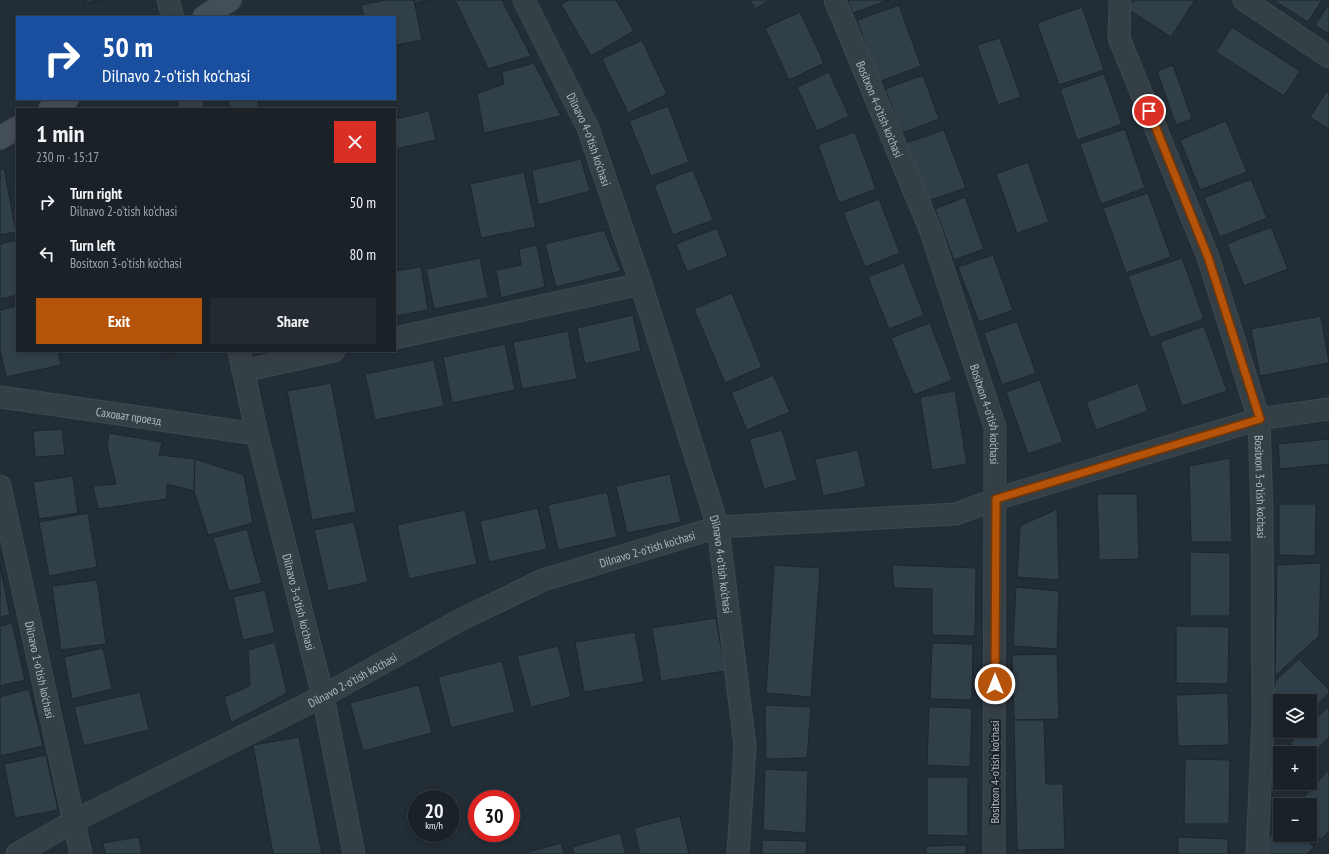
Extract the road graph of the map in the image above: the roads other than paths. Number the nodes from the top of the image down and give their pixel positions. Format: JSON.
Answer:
{"nodes":[{"id":1,"x":168,"y":0,"type":"edge"},
{"id":2,"x":230,"y":0,"type":"edge"},
{"id":3,"x":524,"y":0,"type":"edge"},
{"id":4,"x":835,"y":0,"type":"edge"},
{"id":5,"x":1120,"y":0,"type":"edge"},
{"id":6,"x":1244,"y":0,"type":"edge"},
{"id":7,"x":173,"y":16,"type":"edge"},
{"id":8,"x":206,"y":16,"type":"edge"},
{"id":9,"x":1329,"y":57,"type":"edge"},
{"id":10,"x":65,"y":100,"type":"edge"},
{"id":11,"x":52,"y":108,"type":"edge"},
{"id":12,"x":16,"y":129,"type":"edge"},
{"id":13,"x":0,"y":138,"type":"edge"},
{"id":14,"x":640,"y":284,"type":"junction"},
{"id":15,"x":396,"y":338,"type":"edge"},
{"id":16,"x":325,"y":352,"type":"edge"},
{"id":17,"x":241,"y":361,"type":"edge"},
{"id":18,"x":0,"y":397,"type":"edge"},
{"id":19,"x":1329,"y":409,"type":"edge"},
{"id":20,"x":1260,"y":419,"type":"junction"},
{"id":21,"x":257,"y":434,"type":"junction"},
{"id":22,"x":0,"y":486,"type":"edge"},
{"id":23,"x":996,"y":499,"type":"junction"},
{"id":24,"x":718,"y":527,"type":"junction"},
{"id":25,"x":323,"y":696,"type":"junction"},
{"id":26,"x":74,"y":822,"type":"junction"},
{"id":27,"x":17,"y":854,"type":"edge"},
{"id":28,"x":80,"y":854,"type":"edge"},
{"id":29,"x":354,"y":854,"type":"edge"},
{"id":30,"x":738,"y":854,"type":"edge"},
{"id":31,"x":994,"y":854,"type":"edge"},
{"id":32,"x":1257,"y":854,"type":"edge"}],
"edges":[{"from":1,"to":7,"type":"street"},
{"from":2,"to":8,"type":"street"},
{"from":3,"to":14,"type":"street","name":"Dilnavo 4-o'tish ko'chasi"},
{"from":4,"to":23,"type":"street","name":"Bositxon 4-o'tish ko'chasi"},
{"from":5,"to":20,"type":"street","name":"Bositxon 3-o'tish ko'chasi"},
{"from":6,"to":9,"type":"street"},
{"from":10,"to":11,"type":"street"},
{"from":12,"to":13,"type":"street"},
{"from":14,"to":15,"type":"street"},
{"from":14,"to":24,"type":"street","name":"Dilnavo 4-o'tish ko'chasi"},
{"from":16,"to":17,"type":"street"},
{"from":17,"to":21,"type":"street","name":"Dilnavo 3-o'tish ko'chasi"},
{"from":18,"to":21,"type":"street","name":"Саховат проезд"},
{"from":19,"to":20,"type":"street","name":"Dilnavo 2-o'tish ko'chasi"},
{"from":20,"to":23,"type":"street","name":"Dilnavo 2-o'tish ko'chasi"},
{"from":20,"to":32,"type":"street","name":"Bositxon 3-o'tish ko'chasi"},
{"from":21,"to":25,"type":"street","name":"Dilnavo 3-o'tish ko'chasi"},
{"from":22,"to":26,"type":"street","name":"Dilnavo 1-o'tish ko'chasi"},
{"from":23,"to":24,"type":"street","name":"Dilnavo 2-o'tish ko'chasi"},
{"from":23,"to":31,"type":"street","name":"Bositxon 4-o'tish ko'chasi"},
{"from":24,"to":25,"type":"street","name":"Dilnavo 2-o'tish ko'chasi"},
{"from":24,"to":30,"type":"street","name":"Dilnavo 4-o'tish ko'chasi"},
{"from":25,"to":26,"type":"street","name":"Dilnavo 2-o'tish ko'chasi"},
{"from":25,"to":29,"type":"street","name":"Dilnavo 3-o'tish ko'chasi"},
{"from":26,"to":27,"type":"street","name":"Dilnavo 2-o'tish ko'chasi"},
{"from":26,"to":28,"type":"street","name":"Dilnavo 1-o'tish ko'chasi"}]}
